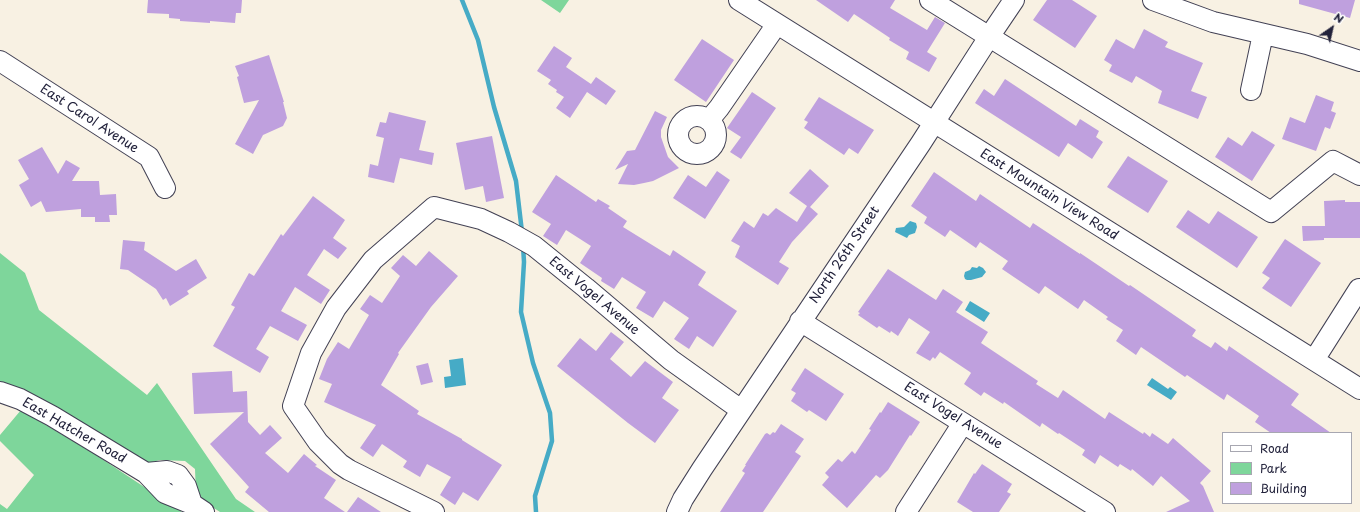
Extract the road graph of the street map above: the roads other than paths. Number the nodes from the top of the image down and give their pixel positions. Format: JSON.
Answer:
{"nodes":[{"id":1,"x":739,"y":0,"type":"edge"},
{"id":2,"x":930,"y":0,"type":"edge"},
{"id":3,"x":1014,"y":0,"type":"edge"},
{"id":4,"x":1153,"y":0,"type":"edge"},
{"id":5,"x":777,"y":24,"type":"junction"},
{"id":6,"x":1263,"y":34,"type":"junction"},
{"id":7,"x":989,"y":36,"type":"junction"},
{"id":8,"x":0,"y":61,"type":"edge"},
{"id":9,"x":1360,"y":61,"type":"edge"},
{"id":10,"x":1251,"y":90,"type":"dead end"},
{"id":11,"x":709,"y":120,"type":"dead end"},
{"id":12,"x":934,"y":122,"type":"junction"},
{"id":13,"x":1360,"y":175,"type":"edge"},
{"id":14,"x":165,"y":188,"type":"dead end"},
{"id":15,"x":1359,"y":289,"type":"edge"},
{"id":16,"x":800,"y":321,"type":"junction"},
{"id":17,"x":1314,"y":360,"type":"junction"},
{"id":18,"x":1360,"y":389,"type":"edge"},
{"id":19,"x":0,"y":392,"type":"edge"},
{"id":20,"x":741,"y":410,"type":"junction"},
{"id":21,"x":963,"y":423,"type":"junction"},
{"id":22,"x":198,"y":508,"type":"edge"},
{"id":23,"x":434,"y":512,"type":"edge"},
{"id":24,"x":677,"y":512,"type":"edge"},
{"id":25,"x":906,"y":512,"type":"edge"},
{"id":26,"x":1105,"y":512,"type":"edge"}],
"edges":[{"from":1,"to":5,"type":"street","name":"East Mountain View Road"},
{"from":2,"to":7,"type":"street"},
{"from":3,"to":7,"type":"street","name":"North 26th Street"},
{"from":4,"to":6,"type":"street"},
{"from":5,"to":11,"type":"street"},
{"from":5,"to":12,"type":"street","name":"East Mountain View Road"},
{"from":6,"to":9,"type":"street"},
{"from":6,"to":10,"type":"street"},
{"from":7,"to":12,"type":"street","name":"North 26th Street"},
{"from":7,"to":13,"type":"street"},
{"from":8,"to":14,"type":"street","name":"East Carol Avenue"},
{"from":12,"to":16,"type":"street","name":"North 26th Street"},
{"from":12,"to":17,"type":"street","name":"East Mountain View Road"},
{"from":15,"to":17,"type":"street"},
{"from":16,"to":20,"type":"street","name":"North 26th Street"},
{"from":16,"to":21,"type":"street","name":"East Vogel Avenue"},
{"from":17,"to":18,"type":"street","name":"East Mountain View Road"},
{"from":19,"to":22,"type":"street","name":"East Hatcher Road"},
{"from":20,"to":23,"type":"street","name":"East Vogel Avenue"},
{"from":20,"to":24,"type":"street","name":"North 26th Street"},
{"from":21,"to":25,"type":"street"},
{"from":21,"to":26,"type":"street","name":"East Vogel Avenue"}]}
